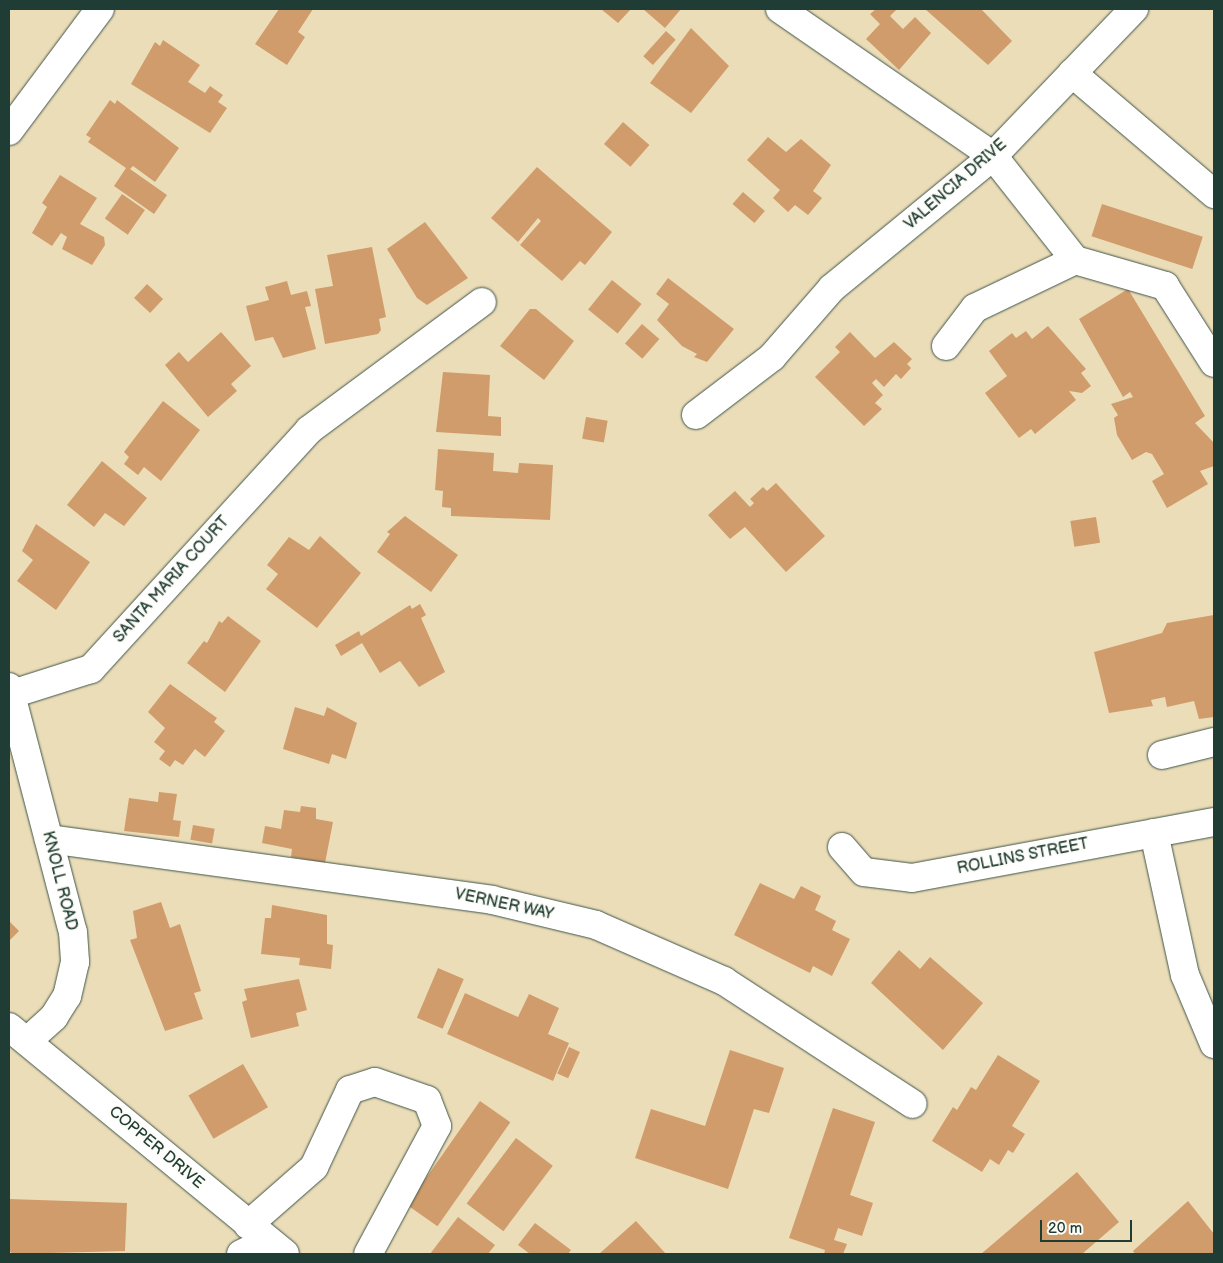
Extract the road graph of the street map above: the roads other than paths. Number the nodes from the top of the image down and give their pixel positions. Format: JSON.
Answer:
{"nodes":[{"id":1,"x":100,"y":9,"type":"edge"},
{"id":2,"x":780,"y":9,"type":"edge"},
{"id":3,"x":1134,"y":9,"type":"edge"},
{"id":4,"x":1072,"y":73,"type":"junction"},
{"id":5,"x":9,"y":131,"type":"edge"},
{"id":6,"x":993,"y":156,"type":"junction"},
{"id":7,"x":1214,"y":194,"type":"edge"},
{"id":8,"x":1074,"y":260,"type":"junction"},
{"id":9,"x":482,"y":302,"type":"dead end"},
{"id":10,"x":946,"y":346,"type":"dead end"},
{"id":11,"x":1214,"y":364,"type":"edge"},
{"id":12,"x":696,"y":415,"type":"dead end"},
{"id":13,"x":10,"y":690,"type":"edge"},
{"id":14,"x":1214,"y":742,"type":"edge"},
{"id":15,"x":1162,"y":756,"type":"dead end"},
{"id":16,"x":1214,"y":822,"type":"edge"},
{"id":17,"x":1154,"y":833,"type":"junction"},
{"id":18,"x":49,"y":839,"type":"junction"},
{"id":19,"x":842,"y":847,"type":"dead end"},
{"id":20,"x":18,"y":1034,"type":"edge"},
{"id":21,"x":1214,"y":1044,"type":"edge"},
{"id":22,"x":913,"y":1104,"type":"dead end"},
{"id":23,"x":267,"y":1240,"type":"edge"},
{"id":24,"x":241,"y":1254,"type":"edge"},
{"id":25,"x":368,"y":1254,"type":"edge"}],
"edges":[{"from":1,"to":5,"type":"street"},
{"from":2,"to":6,"type":"street"},
{"from":3,"to":4,"type":"street","name":"VALENCIA DRIVE"},
{"from":4,"to":6,"type":"street","name":"VALENCIA DRIVE"},
{"from":4,"to":7,"type":"street"},
{"from":6,"to":8,"type":"street"},
{"from":6,"to":12,"type":"street","name":"VALENCIA DRIVE"},
{"from":8,"to":10,"type":"street"},
{"from":8,"to":11,"type":"street"},
{"from":9,"to":13,"type":"street","name":"SANTA MARIA COURT"},
{"from":13,"to":18,"type":"street","name":"KNOLL ROAD"},
{"from":14,"to":15,"type":"street"},
{"from":16,"to":17,"type":"street","name":"ROLLINS STREET"},
{"from":17,"to":19,"type":"street","name":"ROLLINS STREET"},
{"from":17,"to":21,"type":"street"},
{"from":18,"to":20,"type":"street","name":"KNOLL ROAD"},
{"from":18,"to":22,"type":"street","name":"VERNER WAY"},
{"from":20,"to":23,"type":"street","name":"COPPER DRIVE"},
{"from":23,"to":24,"type":"street"},
{"from":23,"to":25,"type":"street"}]}
